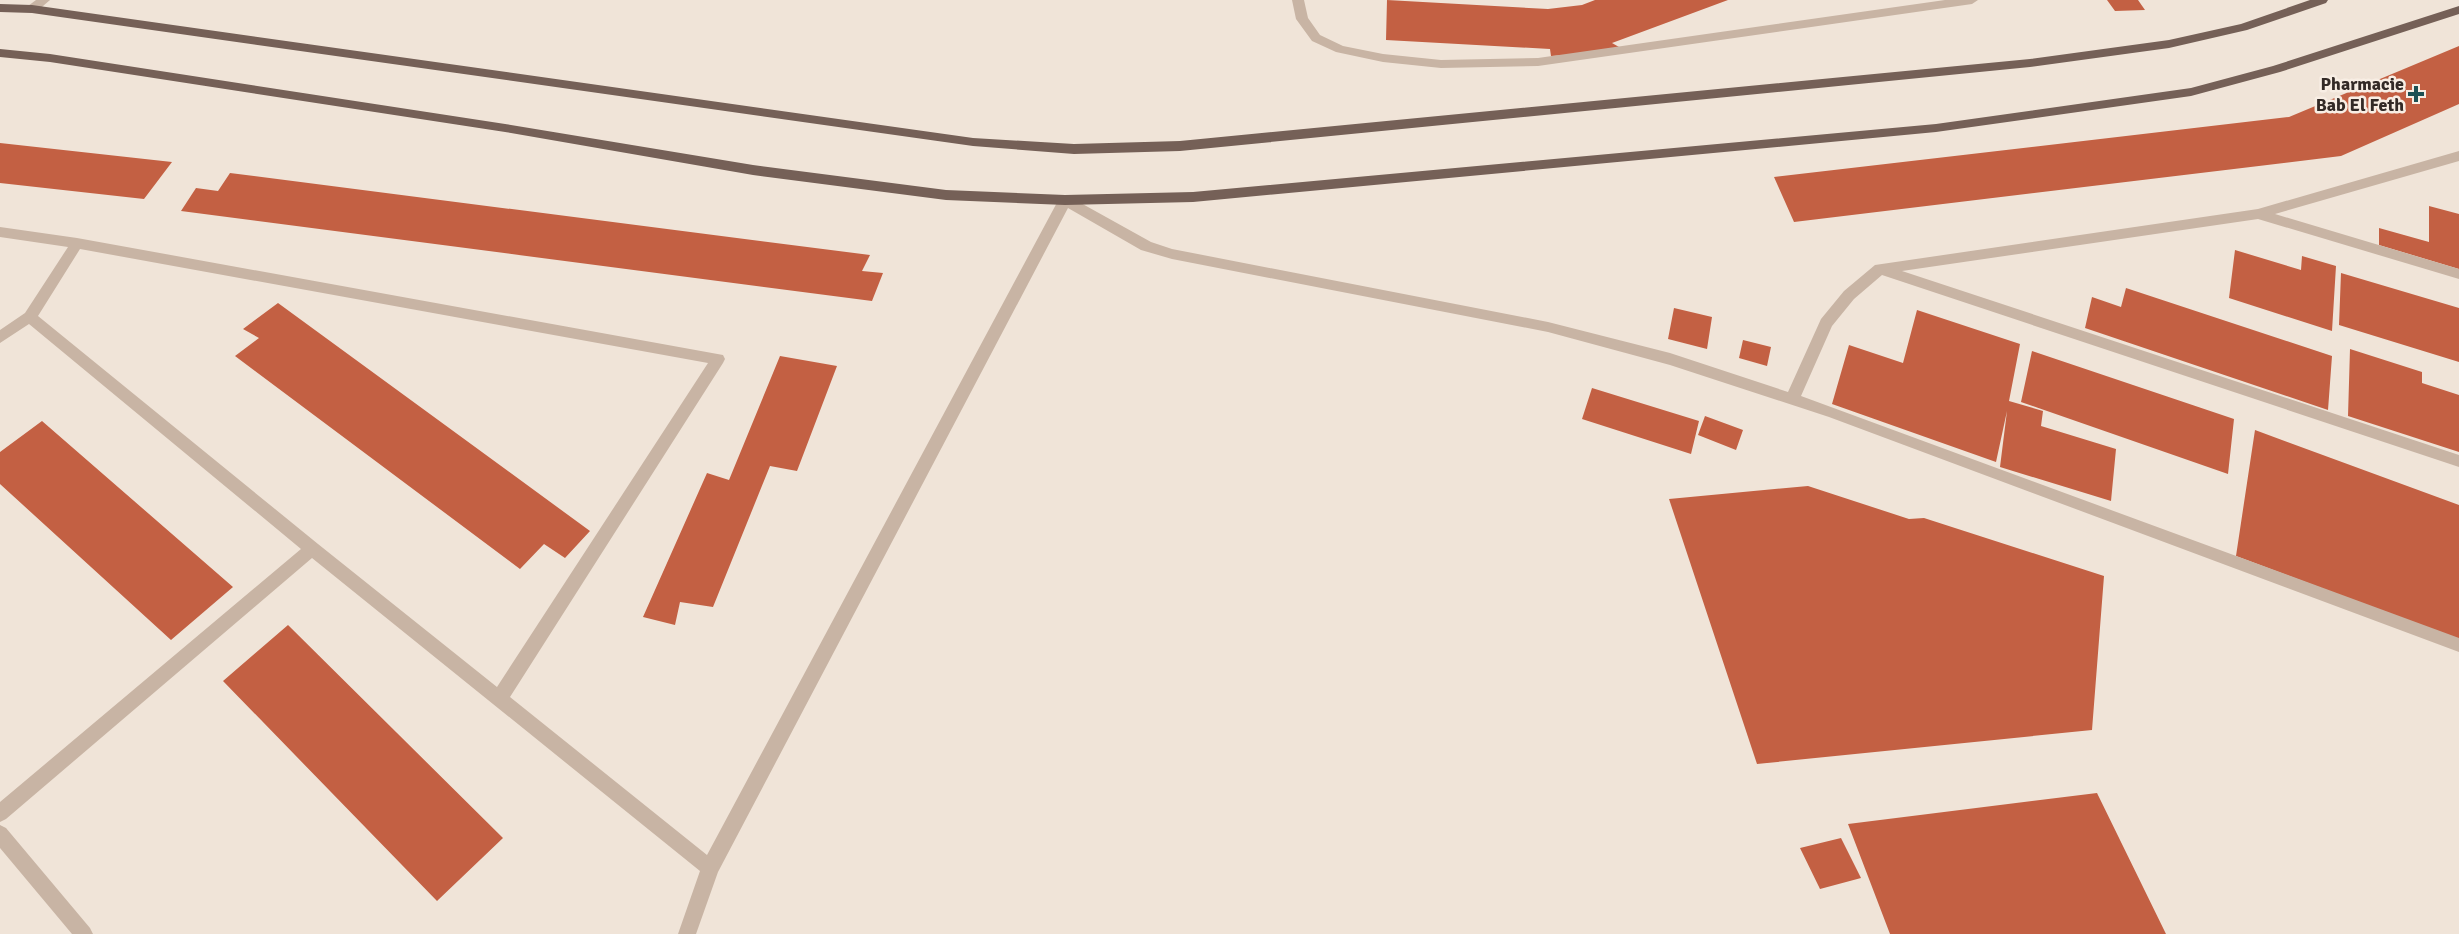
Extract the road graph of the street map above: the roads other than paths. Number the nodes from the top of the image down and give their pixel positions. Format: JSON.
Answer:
{"nodes":[{"id":1,"x":44,"y":0,"type":"edge"},
{"id":2,"x":1298,"y":0,"type":"edge"},
{"id":3,"x":1972,"y":0,"type":"edge"},
{"id":4,"x":2322,"y":0,"type":"edge"},
{"id":5,"x":0,"y":8,"type":"edge"},
{"id":6,"x":32,"y":9,"type":"junction"},
{"id":7,"x":2459,"y":10,"type":"edge"},
{"id":8,"x":0,"y":53,"type":"edge"},
{"id":9,"x":2459,"y":156,"type":"edge"},
{"id":10,"x":1065,"y":200,"type":"junction"},
{"id":11,"x":2258,"y":214,"type":"junction"},
{"id":12,"x":0,"y":232,"type":"edge"},
{"id":13,"x":77,"y":243,"type":"junction"},
{"id":14,"x":1880,"y":269,"type":"junction"},
{"id":15,"x":2459,"y":274,"type":"edge"},
{"id":16,"x":30,"y":317,"type":"junction"},
{"id":17,"x":0,"y":338,"type":"edge"},
{"id":18,"x":1792,"y":400,"type":"junction"},
{"id":19,"x":2459,"y":462,"type":"edge"},
{"id":20,"x":312,"y":549,"type":"junction"},
{"id":21,"x":2459,"y":645,"type":"edge"},
{"id":22,"x":500,"y":698,"type":"junction"},
{"id":23,"x":0,"y":813,"type":"edge"},
{"id":24,"x":0,"y":834,"type":"edge"},
{"id":25,"x":710,"y":868,"type":"junction"},
{"id":26,"x":84,"y":934,"type":"edge"},
{"id":27,"x":687,"y":934,"type":"edge"}],
"edges":[{"from":1,"to":6,"type":"street"},
{"from":2,"to":3,"type":"street"},
{"from":4,"to":6,"type":"main road"},
{"from":5,"to":6,"type":"main road"},
{"from":7,"to":10,"type":"main road"},
{"from":8,"to":10,"type":"main road"},
{"from":9,"to":11,"type":"street"},
{"from":10,"to":18,"type":"street"},
{"from":10,"to":25,"type":"street"},
{"from":11,"to":14,"type":"street"},
{"from":11,"to":15,"type":"street"},
{"from":12,"to":13,"type":"street"},
{"from":13,"to":16,"type":"street"},
{"from":13,"to":22,"type":"street"},
{"from":14,"to":18,"type":"street"},
{"from":14,"to":19,"type":"street"},
{"from":16,"to":17,"type":"street"},
{"from":16,"to":20,"type":"street"},
{"from":18,"to":21,"type":"street"},
{"from":20,"to":22,"type":"street"},
{"from":20,"to":23,"type":"street"},
{"from":22,"to":25,"type":"street"},
{"from":24,"to":26,"type":"street"},
{"from":25,"to":27,"type":"street"}]}
